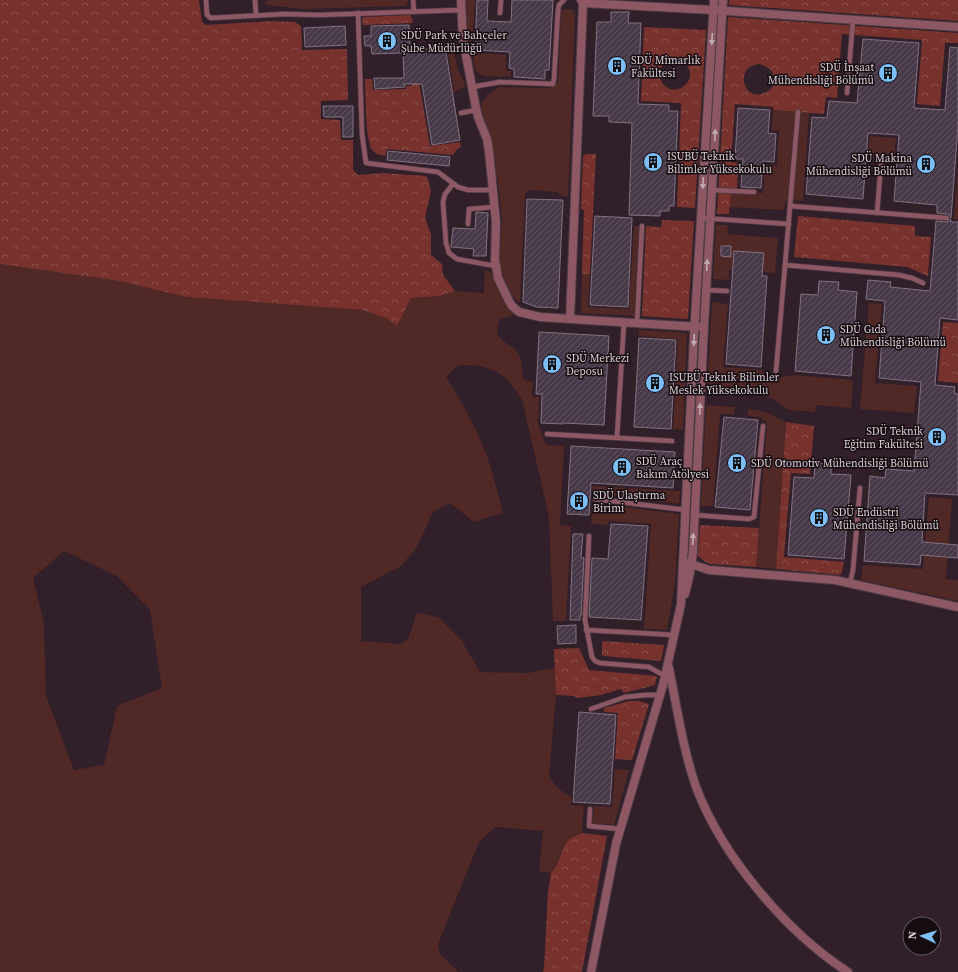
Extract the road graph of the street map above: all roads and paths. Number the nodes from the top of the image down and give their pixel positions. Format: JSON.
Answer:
{"nodes":[{"id":1,"x":206,"y":0,"type":"edge"},
{"id":2,"x":255,"y":0,"type":"edge"},
{"id":3,"x":413,"y":0,"type":"edge"},
{"id":4,"x":461,"y":0,"type":"edge"},
{"id":5,"x":500,"y":0,"type":"edge"},
{"id":6,"x":564,"y":0,"type":"edge"},
{"id":7,"x":714,"y":0,"type":"edge"},
{"id":8,"x":723,"y":0,"type":"edge"},
{"id":9,"x":582,"y":2,"type":"edge"},
{"id":10,"x":461,"y":10,"type":"junction"},
{"id":11,"x":713,"y":10,"type":"junction"},
{"id":12,"x":722,"y":11,"type":"junction"},
{"id":13,"x":414,"y":12,"type":"junction"},
{"id":14,"x":500,"y":13,"type":"dead end"},
{"id":15,"x":358,"y":14,"type":"junction"},
{"id":16,"x":256,"y":15,"type":"junction"},
{"id":17,"x":853,"y":20,"type":"junction"},
{"id":18,"x":958,"y":27,"type":"edge"},
{"id":19,"x":472,"y":87,"type":"junction"},
{"id":20,"x":847,"y":93,"type":"dead end"},
{"id":21,"x":476,"y":110,"type":"junction"},
{"id":22,"x":798,"y":112,"type":"dead end"},
{"id":23,"x":461,"y":113,"type":"dead end"},
{"id":24,"x":881,"y":164,"type":"dead end"},
{"id":25,"x":453,"y":184,"type":"junction"},
{"id":26,"x":493,"y":190,"type":"junction"},
{"id":27,"x":712,"y":190,"type":"junction"},
{"id":28,"x":754,"y":192,"type":"dead end"},
{"id":29,"x":790,"y":206,"type":"junction"},
{"id":30,"x":494,"y":207,"type":"junction"},
{"id":31,"x":877,"y":213,"type":"junction"},
{"id":32,"x":701,"y":218,"type":"junction"},
{"id":33,"x":947,"y":218,"type":"dead end"},
{"id":34,"x":710,"y":219,"type":"junction"},
{"id":35,"x":468,"y":224,"type":"dead end"},
{"id":36,"x":789,"y":224,"type":"junction"},
{"id":37,"x":642,"y":226,"type":"dead end"},
{"id":38,"x":785,"y":265,"type":"junction"},
{"id":39,"x":495,"y":266,"type":"junction"},
{"id":40,"x":923,"y":283,"type":"dead end"},
{"id":41,"x":706,"y":290,"type":"junction"},
{"id":42,"x":727,"y":291,"type":"dead end"},
{"id":43,"x":570,"y":319,"type":"junction"},
{"id":44,"x":624,"y":322,"type":"junction"},
{"id":45,"x":638,"y":323,"type":"junction"},
{"id":46,"x":695,"y":326,"type":"junction"},
{"id":47,"x":704,"y":327,"type":"junction"},
{"id":48,"x":776,"y":371,"type":"dead end"},
{"id":49,"x":763,"y":426,"type":"dead end"},
{"id":50,"x":547,"y":434,"type":"dead end"},
{"id":51,"x":617,"y":438,"type":"junction"},
{"id":52,"x":672,"y":441,"type":"dead end"},
{"id":53,"x":860,"y":488,"type":"dead end"},
{"id":54,"x":595,"y":499,"type":"dead end"},
{"id":55,"x":686,"y":510,"type":"junction"},
{"id":56,"x":694,"y":515,"type":"junction"},
{"id":57,"x":589,"y":536,"type":"dead end"},
{"id":58,"x":684,"y":561,"type":"junction"},
{"id":59,"x":692,"y":564,"type":"junction"},
{"id":60,"x":850,"y":583,"type":"junction"},
{"id":61,"x":681,"y":604,"type":"junction"},
{"id":62,"x":958,"y":607,"type":"edge"},
{"id":63,"x":586,"y":630,"type":"junction"},
{"id":64,"x":675,"y":635,"type":"junction"},
{"id":65,"x":668,"y":666,"type":"junction"},
{"id":66,"x":665,"y":676,"type":"junction"},
{"id":67,"x":660,"y":695,"type":"junction"},
{"id":68,"x":591,"y":709,"type":"dead end"},
{"id":69,"x":590,"y":809,"type":"dead end"},
{"id":70,"x":620,"y":829,"type":"junction"},
{"id":71,"x":591,"y":972,"type":"edge"},
{"id":72,"x":848,"y":972,"type":"edge"}],
"edges":[{"from":1,"to":16,"type":"lane"},
{"from":2,"to":16,"type":"lane"},
{"from":3,"to":13,"type":"lane"},
{"from":4,"to":10,"type":"street"},
{"from":5,"to":14,"type":"lane"},
{"from":6,"to":19,"type":"lane"},
{"from":7,"to":11,"type":"street"},
{"from":8,"to":12,"type":"street"},
{"from":9,"to":11,"type":"street"},
{"from":9,"to":43,"type":"street"},
{"from":10,"to":13,"type":"lane"},
{"from":10,"to":19,"type":"street"},
{"from":11,"to":12,"type":"street"},
{"from":11,"to":32,"type":"street","one_way":true},
{"from":12,"to":17,"type":"street"},
{"from":27,"to":12,"type":"street","one_way":true},
{"from":13,"to":15,"type":"lane"},
{"from":15,"to":16,"type":"lane"},
{"from":15,"to":25,"type":"lane"},
{"from":17,"to":18,"type":"street"},
{"from":17,"to":20,"type":"lane"},
{"from":19,"to":21,"type":"street"},
{"from":21,"to":23,"type":"lane"},
{"from":21,"to":26,"type":"street"},
{"from":22,"to":29,"type":"lane"},
{"from":24,"to":31,"type":"lane"},
{"from":25,"to":26,"type":"lane"},
{"from":25,"to":39,"type":"lane"},
{"from":26,"to":30,"type":"street"},
{"from":27,"to":28,"type":"lane"},
{"from":27,"to":34,"type":"street"},
{"from":29,"to":31,"type":"lane"},
{"from":29,"to":36,"type":"lane"},
{"from":30,"to":35,"type":"lane"},
{"from":30,"to":39,"type":"street"},
{"from":31,"to":33,"type":"lane"},
{"from":32,"to":34,"type":"lane"},
{"from":32,"to":46,"type":"street"},
{"from":34,"to":36,"type":"lane"},
{"from":41,"to":34,"type":"street","one_way":true},
{"from":36,"to":38,"type":"lane"},
{"from":37,"to":45,"type":"lane"},
{"from":38,"to":40,"type":"lane"},
{"from":38,"to":48,"type":"lane"},
{"from":39,"to":43,"type":"street"},
{"from":41,"to":42,"type":"lane"},
{"from":41,"to":47,"type":"street"},
{"from":43,"to":44,"type":"street"},
{"from":44,"to":45,"type":"street"},
{"from":44,"to":51,"type":"lane"},
{"from":45,"to":46,"type":"street"},
{"from":46,"to":47,"type":"street"},
{"from":46,"to":55,"type":"street","one_way":true},
{"from":56,"to":47,"type":"street","one_way":true},
{"from":49,"to":56,"type":"lane"},
{"from":50,"to":51,"type":"lane"},
{"from":51,"to":52,"type":"lane"},
{"from":53,"to":60,"type":"lane"},
{"from":54,"to":55,"type":"lane"},
{"from":55,"to":58,"type":"street"},
{"from":59,"to":56,"type":"street","one_way":true},
{"from":57,"to":63,"type":"lane"},
{"from":58,"to":59,"type":"street"},
{"from":58,"to":61,"type":"street"},
{"from":59,"to":60,"type":"street"},
{"from":59,"to":61,"type":"street"},
{"from":60,"to":62,"type":"street"},
{"from":61,"to":64,"type":"street"},
{"from":63,"to":64,"type":"lane"},
{"from":63,"to":66,"type":"lane"},
{"from":64,"to":65,"type":"street"},
{"from":65,"to":66,"type":"street"},
{"from":65,"to":72,"type":"street"},
{"from":66,"to":67,"type":"street"},
{"from":67,"to":68,"type":"lane"},
{"from":67,"to":70,"type":"street"},
{"from":69,"to":70,"type":"lane"},
{"from":70,"to":71,"type":"street"}]}
